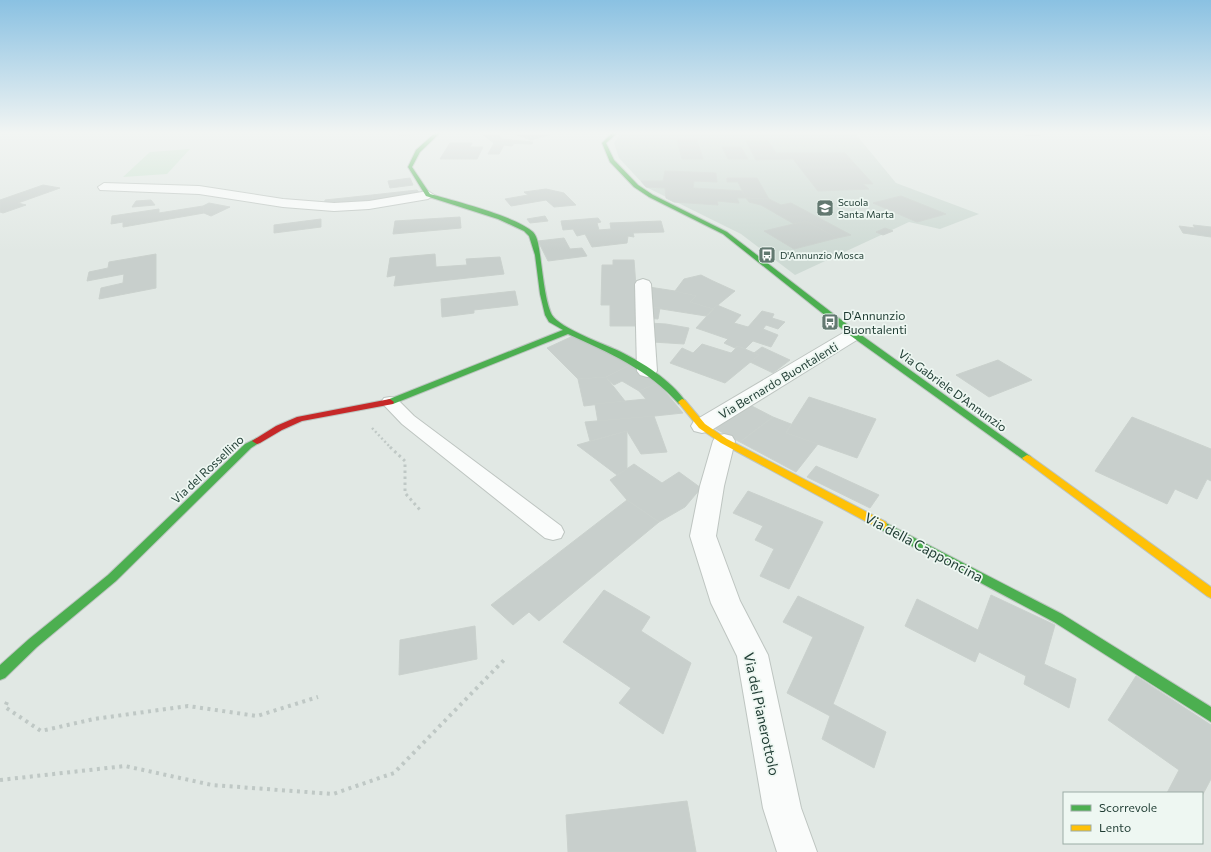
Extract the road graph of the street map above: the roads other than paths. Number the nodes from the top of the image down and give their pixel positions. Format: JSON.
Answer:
{"nodes":[{"id":1,"x":413,"y":172,"type":"edge"},
{"id":2,"x":622,"y":172,"type":"edge"},
{"id":3,"x":104,"y":187,"type":"dead end"},
{"id":4,"x":428,"y":195,"type":"junction"},
{"id":5,"x":643,"y":284,"type":"dead end"},
{"id":6,"x":568,"y":331,"type":"junction"},
{"id":7,"x":854,"y":334,"type":"junction"},
{"id":8,"x":647,"y":371,"type":"junction"},
{"id":9,"x":390,"y":402,"type":"junction"},
{"id":10,"x":713,"y":433,"type":"junction"},
{"id":11,"x":553,"y":532,"type":"dead end"},
{"id":12,"x":1211,"y":593,"type":"edge"},
{"id":13,"x":0,"y":674,"type":"edge"},
{"id":14,"x":1211,"y":715,"type":"edge"},
{"id":15,"x":797,"y":852,"type":"edge"}],
"edges":[{"from":1,"to":4,"type":"street"},
{"from":2,"to":7,"type":"street","name":"Via Gabriele D'Annunzio"},
{"from":3,"to":4,"type":"street"},
{"from":4,"to":6,"type":"street","name":"Via della Capponcina"},
{"from":5,"to":8,"type":"street"},
{"from":6,"to":8,"type":"street","name":"Via della Capponcina"},
{"from":6,"to":9,"type":"street","name":"Via del Rossellino"},
{"from":7,"to":10,"type":"street","name":"Via Bernardo Buontalenti"},
{"from":7,"to":12,"type":"street","name":"Via Gabriele D'Annunzio"},
{"from":8,"to":10,"type":"street","name":"Via della Capponcina"},
{"from":9,"to":11,"type":"lane"},
{"from":9,"to":13,"type":"street","name":"Via del Rossellino"},
{"from":10,"to":14,"type":"street","name":"Via della Capponcina"},
{"from":10,"to":15,"type":"street","name":"Via del Pianerottolo"}]}
